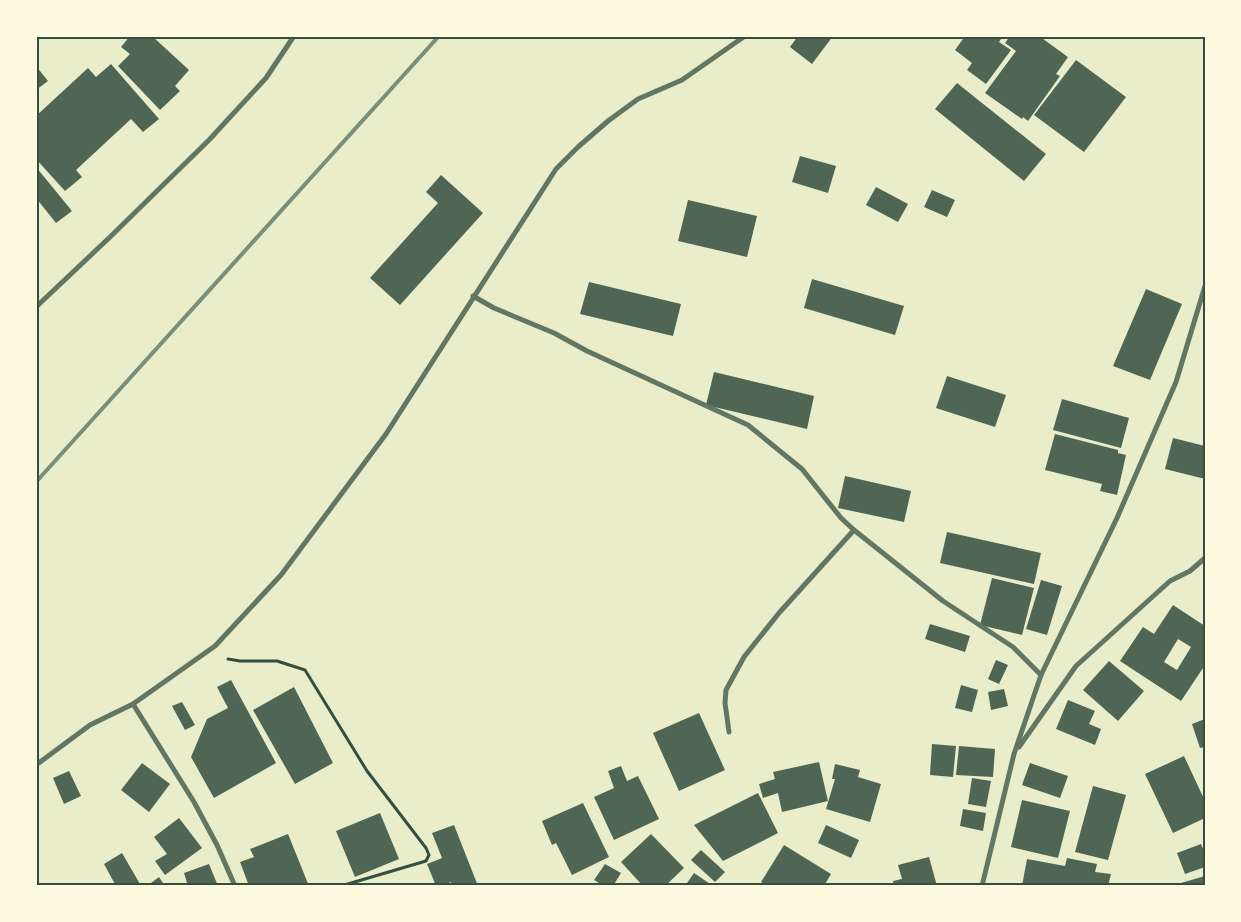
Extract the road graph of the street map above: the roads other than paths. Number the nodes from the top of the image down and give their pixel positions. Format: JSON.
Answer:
{"nodes":[{"id":1,"x":294,"y":36,"type":"edge"},
{"id":2,"x":745,"y":36,"type":"edge"},
{"id":3,"x":1205,"y":286,"type":"edge"},
{"id":4,"x":473,"y":296,"type":"junction"},
{"id":5,"x":36,"y":307,"type":"edge"},
{"id":6,"x":854,"y":530,"type":"junction"},
{"id":7,"x":1205,"y":558,"type":"edge"},
{"id":8,"x":1041,"y":675,"type":"junction"},
{"id":9,"x":133,"y":704,"type":"junction"},
{"id":10,"x":729,"y":732,"type":"dead end"},
{"id":11,"x":1014,"y":754,"type":"junction"},
{"id":12,"x":36,"y":765,"type":"edge"},
{"id":13,"x":234,"y":886,"type":"edge"},
{"id":14,"x":982,"y":886,"type":"edge"}],
"edges":[{"from":1,"to":5,"type":"street"},
{"from":2,"to":4,"type":"street"},
{"from":3,"to":8,"type":"street"},
{"from":4,"to":6,"type":"street"},
{"from":4,"to":9,"type":"street"},
{"from":6,"to":8,"type":"street"},
{"from":6,"to":10,"type":"street"},
{"from":7,"to":11,"type":"street"},
{"from":8,"to":11,"type":"street"},
{"from":9,"to":12,"type":"street"},
{"from":9,"to":13,"type":"street"},
{"from":11,"to":14,"type":"street"}]}
